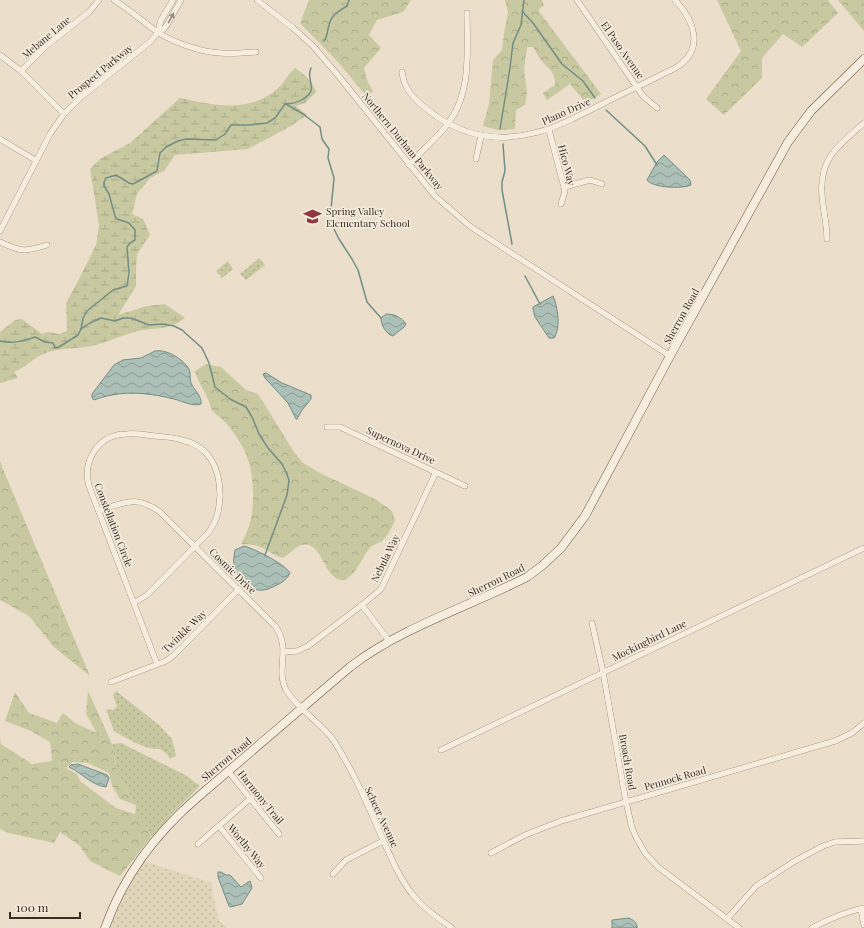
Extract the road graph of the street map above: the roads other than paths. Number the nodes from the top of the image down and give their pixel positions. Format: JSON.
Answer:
{"nodes":[{"id":1,"x":99,"y":0,"type":"edge"},
{"id":2,"x":114,"y":0,"type":"edge"},
{"id":3,"x":173,"y":0,"type":"edge"},
{"id":4,"x":181,"y":0,"type":"edge"},
{"id":5,"x":257,"y":0,"type":"edge"},
{"id":6,"x":577,"y":0,"type":"edge"},
{"id":7,"x":675,"y":0,"type":"edge"},
{"id":8,"x":467,"y":13,"type":"dead end"},
{"id":9,"x":158,"y":32,"type":"junction"},
{"id":10,"x":256,"y":52,"type":"dead end"},
{"id":11,"x":0,"y":55,"type":"edge"},
{"id":12,"x":864,"y":59,"type":"edge"},
{"id":13,"x":20,"y":70,"type":"junction"},
{"id":14,"x":402,"y":72,"type":"dead end"},
{"id":15,"x":637,"y":87,"type":"junction"},
{"id":16,"x":657,"y":108,"type":"dead end"},
{"id":17,"x":64,"y":114,"type":"junction"},
{"id":18,"x":864,"y":123,"type":"edge"},
{"id":19,"x":448,"y":124,"type":"junction"},
{"id":20,"x":549,"y":130,"type":"junction"},
{"id":21,"x":481,"y":136,"type":"junction"},
{"id":22,"x":0,"y":140,"type":"edge"},
{"id":23,"x":35,"y":160,"type":"junction"},
{"id":24,"x":476,"y":160,"type":"dead end"},
{"id":25,"x":409,"y":165,"type":"junction"},
{"id":26,"x":602,"y":184,"type":"dead end"},
{"id":27,"x":564,"y":187,"type":"junction"},
{"id":28,"x":561,"y":204,"type":"dead end"},
{"id":29,"x":0,"y":231,"type":"edge"},
{"id":30,"x":827,"y":239,"type":"dead end"},
{"id":31,"x":0,"y":242,"type":"edge"},
{"id":32,"x":47,"y":245,"type":"dead end"},
{"id":33,"x":670,"y":356,"type":"junction"},
{"id":34,"x":328,"y":426,"type":"dead end"},
{"id":35,"x":436,"y":472,"type":"junction"},
{"id":36,"x":465,"y":486,"type":"dead end"},
{"id":37,"x":99,"y":511,"type":"junction"},
{"id":38,"x":195,"y":546,"type":"junction"},
{"id":39,"x":864,"y":548,"type":"edge"},
{"id":40,"x":239,"y":589,"type":"junction"},
{"id":41,"x":134,"y":603,"type":"junction"},
{"id":42,"x":362,"y":605,"type":"junction"},
{"id":43,"x":592,"y":623,"type":"dead end"},
{"id":44,"x":389,"y":641,"type":"junction"},
{"id":45,"x":284,"y":652,"type":"junction"},
{"id":46,"x":157,"y":664,"type":"junction"},
{"id":47,"x":603,"y":672,"type":"junction"},
{"id":48,"x":111,"y":682,"type":"dead end"},
{"id":49,"x":302,"y":708,"type":"junction"},
{"id":50,"x":864,"y":723,"type":"edge"},
{"id":51,"x":441,"y":750,"type":"dead end"},
{"id":52,"x":228,"y":771,"type":"junction"},
{"id":53,"x":251,"y":798,"type":"junction"},
{"id":54,"x":626,"y":802,"type":"junction"},
{"id":55,"x":219,"y":826,"type":"junction"},
{"id":56,"x":279,"y":834,"type":"dead end"},
{"id":57,"x":383,"y":841,"type":"junction"},
{"id":58,"x":864,"y":841,"type":"edge"},
{"id":59,"x":198,"y":844,"type":"dead end"},
{"id":60,"x":491,"y":853,"type":"dead end"},
{"id":61,"x":332,"y":874,"type":"dead end"},
{"id":62,"x":262,"y":878,"type":"dead end"},
{"id":63,"x":863,"y":909,"type":"edge"},
{"id":64,"x":727,"y":919,"type":"junction"},
{"id":65,"x":864,"y":925,"type":"edge"},
{"id":66,"x":105,"y":928,"type":"edge"},
{"id":67,"x":452,"y":928,"type":"edge"},
{"id":68,"x":739,"y":928,"type":"edge"},
{"id":69,"x":812,"y":928,"type":"edge"}],
"edges":[{"from":1,"to":13,"type":"street","name":"Mebane Lane"},
{"from":2,"to":9,"type":"street"},
{"from":3,"to":9,"type":"street","name":"Prospect Parkway"},
{"from":9,"to":4,"type":"street","name":"Prospect Parkway","one_way":true},
{"from":5,"to":25,"type":"street","name":"Northern Durham Parkway"},
{"from":6,"to":15,"type":"street","name":"El Paso Avenue"},
{"from":7,"to":15,"type":"street","name":"Plano Drive"},
{"from":8,"to":19,"type":"street"},
{"from":9,"to":10,"type":"street"},
{"from":9,"to":17,"type":"street","name":"Prospect Parkway"},
{"from":11,"to":13,"type":"street"},
{"from":12,"to":33,"type":"main road","name":"Sherron Road"},
{"from":13,"to":17,"type":"street"},
{"from":14,"to":19,"type":"street","name":"Plano Drive"},
{"from":15,"to":16,"type":"street","name":"El Paso Avenue"},
{"from":15,"to":20,"type":"street","name":"Plano Drive"},
{"from":17,"to":23,"type":"street","name":"Prospect Parkway"},
{"from":18,"to":30,"type":"street"},
{"from":19,"to":21,"type":"street","name":"Plano Drive"},
{"from":19,"to":25,"type":"street"},
{"from":20,"to":21,"type":"street","name":"Plano Drive"},
{"from":20,"to":27,"type":"street","name":"Hico Way"},
{"from":21,"to":24,"type":"street"},
{"from":22,"to":23,"type":"street"},
{"from":23,"to":29,"type":"street","name":"Prospect Parkway"},
{"from":25,"to":33,"type":"street","name":"Northern Durham Parkway"},
{"from":26,"to":27,"type":"street"},
{"from":27,"to":28,"type":"street","name":"Hico Way"},
{"from":31,"to":32,"type":"street"},
{"from":33,"to":44,"type":"main road","name":"Sherron Road"},
{"from":34,"to":35,"type":"street","name":"Supernova Drive"},
{"from":35,"to":36,"type":"street","name":"Supernova Drive"},
{"from":35,"to":42,"type":"street","name":"Nebula Way"},
{"from":37,"to":38,"type":"street","name":"Cosmic Drive"},
{"from":37,"to":38,"type":"street","name":"Constellation Circle"},
{"from":37,"to":41,"type":"street","name":"Constellation Circle"},
{"from":38,"to":40,"type":"street","name":"Cosmic Drive"},
{"from":38,"to":41,"type":"street","name":"Constellation Circle"},
{"from":39,"to":47,"type":"street","name":"Mockingbird Lane"},
{"from":40,"to":45,"type":"street","name":"Cosmic Drive"},
{"from":40,"to":46,"type":"street","name":"Twinkle Way"},
{"from":41,"to":46,"type":"street","name":"Constellation Circle"},
{"from":42,"to":44,"type":"street"},
{"from":42,"to":45,"type":"street","name":"Nebula Way"},
{"from":43,"to":47,"type":"street","name":"Broach Road"},
{"from":44,"to":49,"type":"main road","name":"Sherron Road"},
{"from":45,"to":49,"type":"street","name":"Cosmic Drive"},
{"from":46,"to":48,"type":"street","name":"Twinkle Way"},
{"from":47,"to":51,"type":"street","name":"Mockingbird Lane"},
{"from":47,"to":54,"type":"street","name":"Broach Road"},
{"from":49,"to":52,"type":"main road","name":"Sherron Road"},
{"from":49,"to":57,"type":"street","name":"Scheer Avenue"},
{"from":50,"to":54,"type":"street","name":"Pennock Road"},
{"from":52,"to":53,"type":"street","name":"Harmony Trail"},
{"from":52,"to":66,"type":"main road","name":"Sherron Road"},
{"from":53,"to":55,"type":"street"},
{"from":53,"to":56,"type":"street","name":"Harmony Trail"},
{"from":54,"to":60,"type":"street","name":"Pennock Road"},
{"from":54,"to":64,"type":"street","name":"Broach Road"},
{"from":55,"to":59,"type":"street"},
{"from":55,"to":62,"type":"street","name":"Worthy Way"},
{"from":57,"to":61,"type":"street"},
{"from":57,"to":67,"type":"street","name":"Scheer Avenue"},
{"from":58,"to":64,"type":"street"},
{"from":63,"to":65,"type":"street"},
{"from":63,"to":69,"type":"street"},
{"from":64,"to":68,"type":"street","name":"Broach Road"}]}
